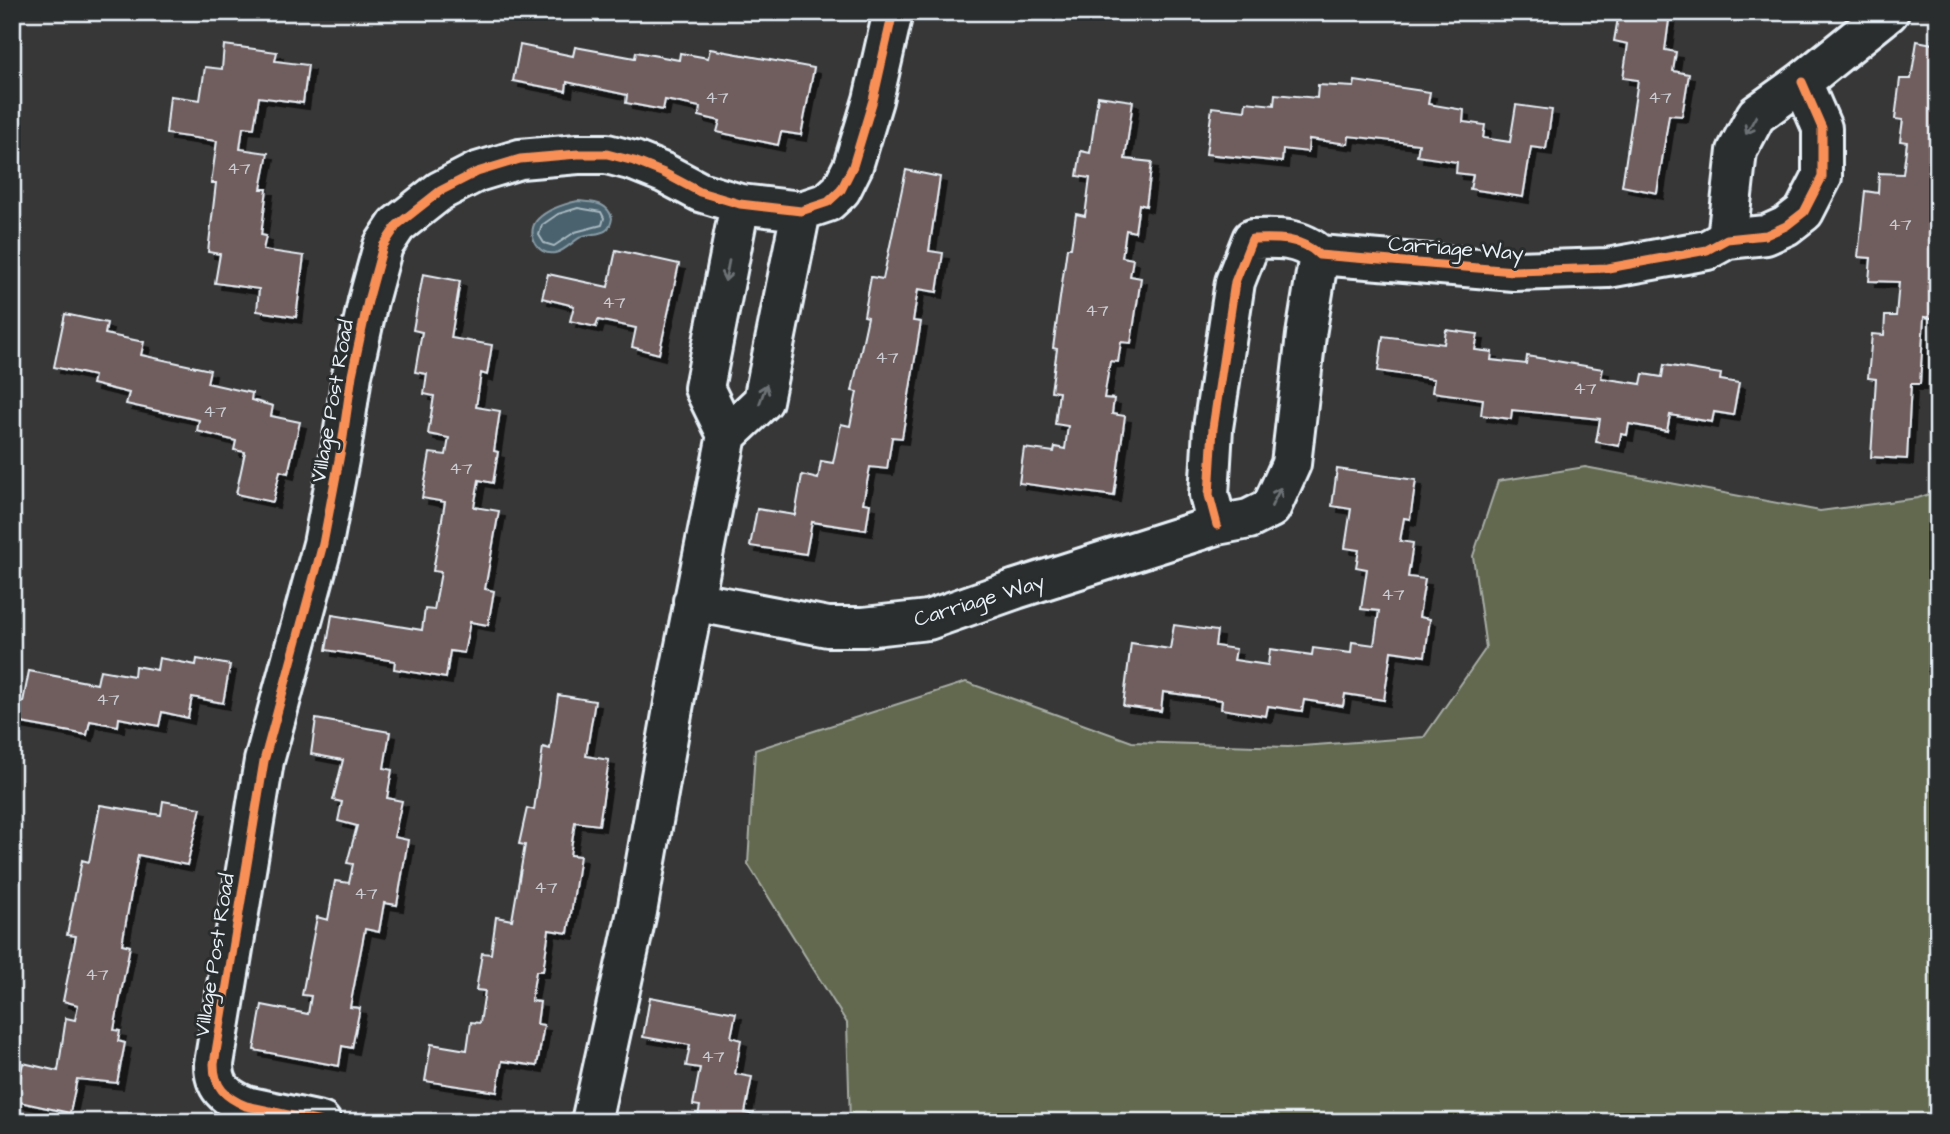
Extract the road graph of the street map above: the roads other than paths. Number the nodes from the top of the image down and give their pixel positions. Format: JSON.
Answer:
{"nodes":[{"id":1,"x":893,"y":12,"type":"edge"},
{"id":2,"x":1889,"y":12,"type":"edge"},
{"id":3,"x":1802,"y":82,"type":"junction"},
{"id":4,"x":740,"y":204,"type":"junction"},
{"id":5,"x":801,"y":211,"type":"junction"},
{"id":6,"x":1727,"y":239,"type":"junction"},
{"id":7,"x":1319,"y":255,"type":"junction"},
{"id":8,"x":727,"y":435,"type":"junction"},
{"id":9,"x":1217,"y":525,"type":"junction"},
{"id":10,"x":693,"y":601,"type":"junction"},
{"id":11,"x":321,"y":1122,"type":"edge"},
{"id":12,"x":591,"y":1122,"type":"edge"}],
"edges":[{"from":1,"to":5,"type":"street","name":"Village Post Road"},
{"from":2,"to":3,"type":"street"},
{"from":3,"to":6,"type":"street","one_way":true},
{"from":3,"to":6,"type":"street","name":"Carriage Way"},
{"from":4,"to":5,"type":"street","name":"Village Post Road"},
{"from":4,"to":8,"type":"street","one_way":true},
{"from":4,"to":11,"type":"street","name":"Village Post Road"},
{"from":8,"to":5,"type":"street","one_way":true},
{"from":6,"to":7,"type":"street","name":"Carriage Way"},
{"from":9,"to":7,"type":"street","name":"Carriage Way","one_way":true},
{"from":7,"to":9,"type":"street","name":"Carriage Way"},
{"from":8,"to":10,"type":"street"},
{"from":9,"to":10,"type":"street","name":"Carriage Way"},
{"from":10,"to":12,"type":"street"}]}
